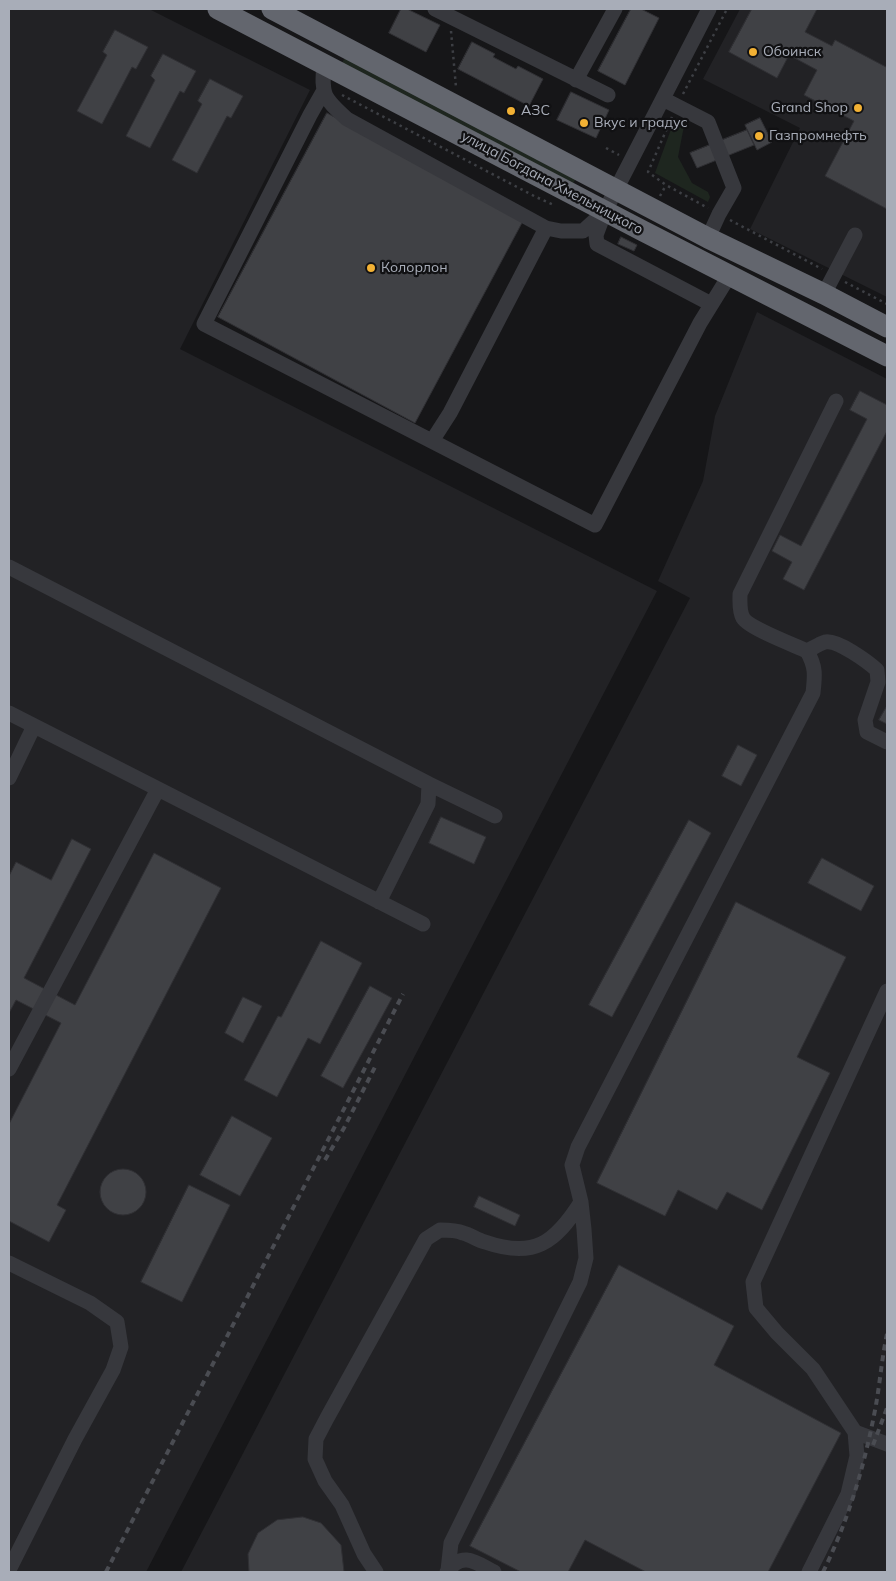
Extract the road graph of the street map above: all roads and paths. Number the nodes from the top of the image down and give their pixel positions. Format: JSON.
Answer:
{"nodes":[{"id":1,"x":218,"y":9,"type":"edge"},
{"id":2,"x":272,"y":9,"type":"edge"},
{"id":3,"x":435,"y":9,"type":"edge"},
{"id":4,"x":615,"y":9,"type":"edge"},
{"id":5,"x":727,"y":9,"type":"edge"},
{"id":6,"x":702,"y":11,"type":"edge"},
{"id":7,"x":450,"y":16,"type":"junction"},
{"id":8,"x":336,"y":42,"type":"junction"},
{"id":9,"x":323,"y":80,"type":"junction"},
{"id":10,"x":576,"y":80,"type":"junction"},
{"id":11,"x":456,"y":87,"type":"dead end"},
{"id":12,"x":608,"y":95,"type":"dead end"},
{"id":13,"x":670,"y":103,"type":"junction"},
{"id":14,"x":617,"y":189,"type":"junction"},
{"id":15,"x":561,"y":208,"type":"dead end"},
{"id":16,"x":605,"y":211,"type":"junction"},
{"id":17,"x":719,"y":214,"type":"junction"},
{"id":18,"x":546,"y":228,"type":"junction"},
{"id":19,"x":856,"y":235,"type":"dead end"},
{"id":20,"x":708,"y":238,"type":"junction"},
{"id":21,"x":729,"y":276,"type":"junction"},
{"id":22,"x":829,"y":285,"type":"junction"},
{"id":23,"x":712,"y":304,"type":"junction"},
{"id":24,"x":887,"y":304,"type":"edge"},
{"id":25,"x":887,"y":327,"type":"edge"},
{"id":26,"x":887,"y":356,"type":"edge"},
{"id":27,"x":836,"y":400,"type":"dead end"},
{"id":28,"x":432,"y":441,"type":"junction"},
{"id":29,"x":9,"y":567,"type":"edge"},
{"id":30,"x":807,"y":651,"type":"junction"},
{"id":31,"x":9,"y":713,"type":"edge"},
{"id":32,"x":34,"y":726,"type":"junction"},
{"id":33,"x":887,"y":742,"type":"edge"},
{"id":34,"x":9,"y":778,"type":"edge"},
{"id":35,"x":429,"y":784,"type":"junction"},
{"id":36,"x":158,"y":789,"type":"junction"},
{"id":37,"x":495,"y":816,"type":"dead end"},
{"id":38,"x":379,"y":902,"type":"junction"},
{"id":39,"x":423,"y":924,"type":"dead end"},
{"id":40,"x":887,"y":991,"type":"edge"},
{"id":41,"x":9,"y":1069,"type":"edge"},
{"id":42,"x":581,"y":1202,"type":"junction"},
{"id":43,"x":9,"y":1263,"type":"edge"},
{"id":44,"x":855,"y":1432,"type":"junction"},
{"id":45,"x":887,"y":1444,"type":"edge"},
{"id":46,"x":9,"y":1570,"type":"edge"},
{"id":47,"x":447,"y":1571,"type":"edge"},
{"id":48,"x":376,"y":1572,"type":"edge"},
{"id":49,"x":494,"y":1572,"type":"edge"},
{"id":50,"x":809,"y":1572,"type":"edge"}],
"edges":[{"from":1,"to":9,"type":"highway","name":"улица Богдана Хмельницкого"},
{"from":2,"to":8,"type":"highway","name":"улица Богдана Хмельницкого"},
{"from":3,"to":7,"type":"street"},
{"from":4,"to":10,"type":"street"},
{"from":5,"to":13,"type":"path"},
{"from":6,"to":13,"type":"street"},
{"from":7,"to":10,"type":"street"},
{"from":7,"to":11,"type":"path"},
{"from":8,"to":9,"type":"highway"},
{"from":8,"to":14,"type":"highway","name":"улица Богдана Хмельницкого"},
{"from":9,"to":15,"type":"path"},
{"from":9,"to":16,"type":"highway","name":"улица Богдана Хмельницкого"},
{"from":9,"to":18,"type":"street"},
{"from":9,"to":28,"type":"street"},
{"from":10,"to":12,"type":"street"},
{"from":13,"to":14,"type":"street"},
{"from":13,"to":17,"type":"street"},
{"from":13,"to":17,"type":"path"},
{"from":14,"to":16,"type":"street"},
{"from":14,"to":20,"type":"highway","name":"улица Богдана Хмельницкого"},
{"from":16,"to":18,"type":"street"},
{"from":16,"to":21,"type":"highway","name":"улица Богдана Хмельницкого"},
{"from":16,"to":23,"type":"street"},
{"from":17,"to":20,"type":"street"},
{"from":17,"to":22,"type":"path"},
{"from":18,"to":28,"type":"street"},
{"from":19,"to":22,"type":"street"},
{"from":20,"to":22,"type":"highway","name":"улица Богдана Хмельницкого"},
{"from":21,"to":23,"type":"street"},
{"from":21,"to":26,"type":"highway","name":"улица Богдана Хмельницкого"},
{"from":22,"to":24,"type":"path"},
{"from":22,"to":25,"type":"highway","name":"улица Богдана Хмельницкого"},
{"from":23,"to":28,"type":"street"},
{"from":27,"to":30,"type":"street"},
{"from":29,"to":35,"type":"street"},
{"from":30,"to":33,"type":"street"},
{"from":30,"to":42,"type":"street"},
{"from":31,"to":32,"type":"street"},
{"from":32,"to":34,"type":"street"},
{"from":32,"to":36,"type":"street"},
{"from":35,"to":37,"type":"street"},
{"from":35,"to":38,"type":"street"},
{"from":36,"to":38,"type":"street"},
{"from":36,"to":41,"type":"street"},
{"from":38,"to":39,"type":"street"},
{"from":40,"to":44,"type":"street"},
{"from":42,"to":47,"type":"street"},
{"from":42,"to":48,"type":"street"},
{"from":43,"to":46,"type":"street"},
{"from":44,"to":45,"type":"street"},
{"from":44,"to":50,"type":"street"},
{"from":47,"to":49,"type":"street"}]}
